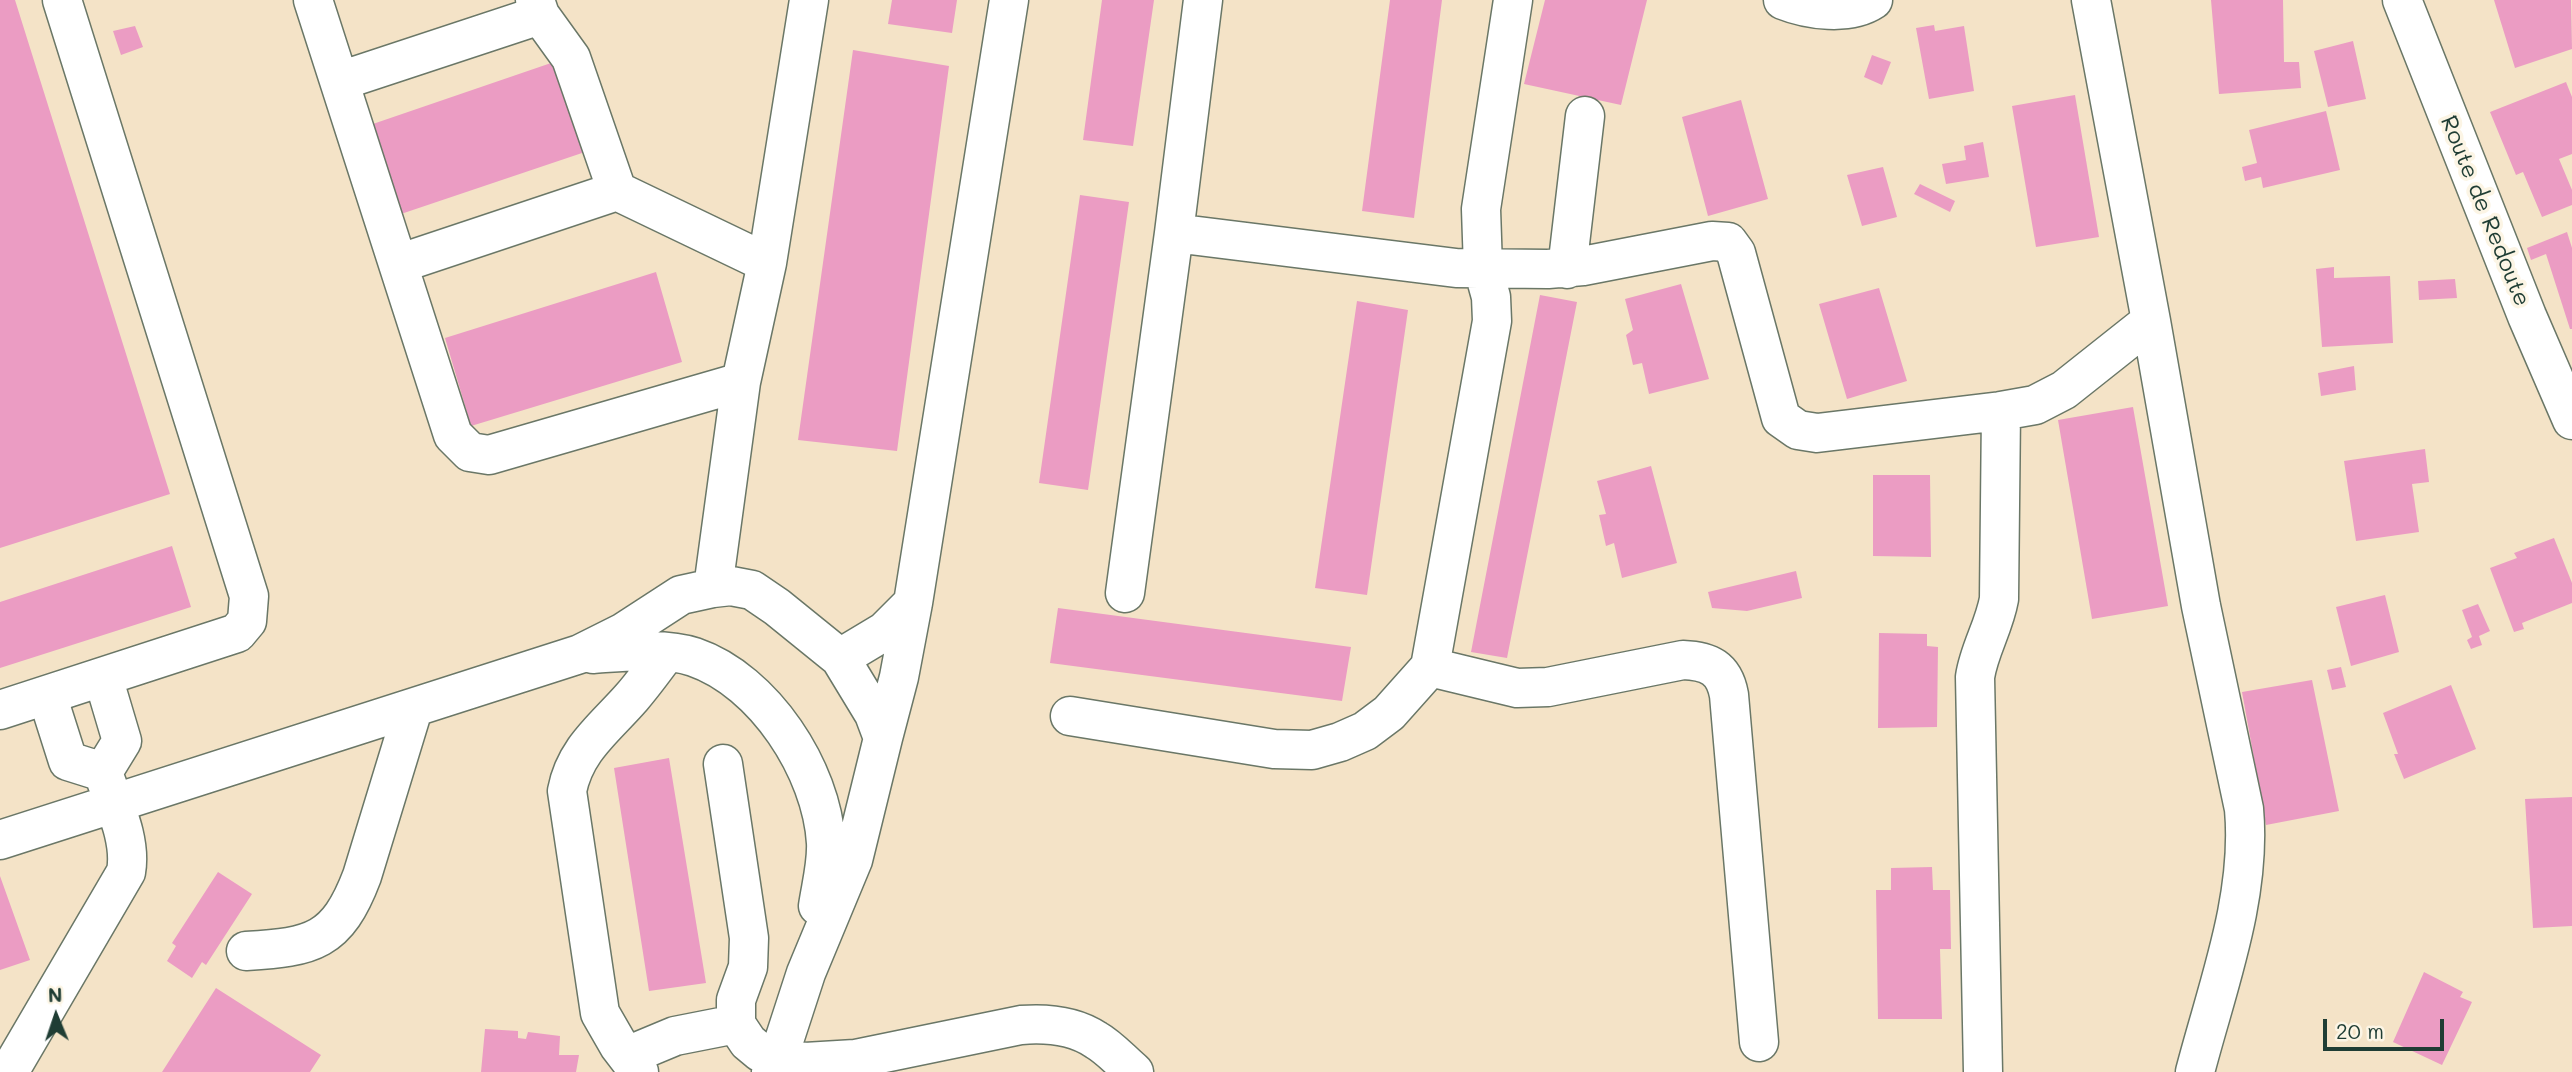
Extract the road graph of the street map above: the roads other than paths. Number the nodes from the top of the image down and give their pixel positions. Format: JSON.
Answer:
{"nodes":[{"id":1,"x":62,"y":0,"type":"edge"},
{"id":2,"x":313,"y":0,"type":"edge"},
{"id":3,"x":809,"y":0,"type":"edge"},
{"id":4,"x":1009,"y":0,"type":"edge"},
{"id":5,"x":1203,"y":0,"type":"edge"},
{"id":6,"x":1513,"y":0,"type":"edge"},
{"id":7,"x":1783,"y":0,"type":"edge"},
{"id":8,"x":1873,"y":0,"type":"edge"},
{"id":9,"x":2091,"y":0,"type":"edge"},
{"id":10,"x":2402,"y":0,"type":"edge"},
{"id":11,"x":538,"y":8,"type":"edge"},
{"id":12,"x":340,"y":81,"type":"junction"},
{"id":13,"x":1585,"y":116,"type":"dead end"},
{"id":14,"x":618,"y":191,"type":"junction"},
{"id":15,"x":1174,"y":233,"type":"junction"},
{"id":16,"x":767,"y":263,"type":"junction"},
{"id":17,"x":398,"y":264,"type":"junction"},
{"id":18,"x":1483,"y":268,"type":"junction"},
{"id":19,"x":1567,"y":269,"type":"junction"},
{"id":20,"x":2151,"y":321,"type":"junction"},
{"id":21,"x":741,"y":382,"type":"junction"},
{"id":22,"x":2001,"y":411,"type":"junction"},
{"id":23,"x":2572,"y":420,"type":"edge"},
{"id":24,"x":697,"y":591,"type":"junction"},
{"id":25,"x":1125,"y":593,"type":"dead end"},
{"id":26,"x":914,"y":603,"type":"junction"},
{"id":27,"x":580,"y":654,"type":"junction"},
{"id":28,"x":679,"y":654,"type":"junction"},
{"id":29,"x":840,"y":658,"type":"junction"},
{"id":30,"x":1430,"y":667,"type":"junction"},
{"id":31,"x":103,"y":677,"type":"junction"},
{"id":32,"x":47,"y":695,"type":"junction"},
{"id":33,"x":413,"y":709,"type":"junction"},
{"id":34,"x":0,"y":710,"type":"edge"},
{"id":35,"x":1070,"y":716,"type":"dead end"},
{"id":36,"x":879,"y":752,"type":"junction"},
{"id":37,"x":723,"y":764,"type":"dead end"},
{"id":38,"x":108,"y":787,"type":"junction"},
{"id":39,"x":815,"y":789,"type":"junction"},
{"id":40,"x":0,"y":840,"type":"edge"},
{"id":41,"x":246,"y":951,"type":"dead end"},
{"id":42,"x":806,"y":973,"type":"junction"},
{"id":43,"x":736,"y":1024,"type":"junction"},
{"id":44,"x":1759,"y":1042,"type":"dead end"},
{"id":45,"x":633,"y":1064,"type":"edge"},
{"id":46,"x":774,"y":1066,"type":"edge"},
{"id":47,"x":9,"y":1072,"type":"edge"},
{"id":48,"x":1134,"y":1072,"type":"edge"},
{"id":49,"x":1983,"y":1072,"type":"edge"},
{"id":50,"x":2194,"y":1072,"type":"edge"}],
"edges":[{"from":1,"to":31,"type":"street"},
{"from":2,"to":12,"type":"street"},
{"from":3,"to":16,"type":"street"},
{"from":4,"to":26,"type":"street"},
{"from":5,"to":15,"type":"street"},
{"from":6,"to":18,"type":"street"},
{"from":7,"to":8,"type":"street"},
{"from":9,"to":20,"type":"street"},
{"from":10,"to":23,"type":"street","name":"Route de Redoute"},
{"from":11,"to":12,"type":"street"},
{"from":11,"to":14,"type":"street"},
{"from":12,"to":17,"type":"street"},
{"from":13,"to":19,"type":"street"},
{"from":14,"to":16,"type":"street"},
{"from":14,"to":17,"type":"street"},
{"from":15,"to":18,"type":"street"},
{"from":15,"to":25,"type":"street"},
{"from":16,"to":21,"type":"street"},
{"from":17,"to":21,"type":"street"},
{"from":18,"to":19,"type":"street"},
{"from":18,"to":30,"type":"street"},
{"from":19,"to":22,"type":"street"},
{"from":20,"to":22,"type":"street"},
{"from":20,"to":50,"type":"street"},
{"from":21,"to":24,"type":"street"},
{"from":22,"to":49,"type":"street"},
{"from":24,"to":27,"type":"street"},
{"from":24,"to":28,"type":"street"},
{"from":24,"to":29,"type":"street"},
{"from":26,"to":29,"type":"street"},
{"from":26,"to":36,"type":"street"},
{"from":27,"to":28,"type":"street"},
{"from":27,"to":33,"type":"street"},
{"from":28,"to":39,"type":"street"},
{"from":28,"to":45,"type":"street"},
{"from":29,"to":36,"type":"street"},
{"from":30,"to":35,"type":"street"},
{"from":30,"to":44,"type":"street"},
{"from":31,"to":32,"type":"street"},
{"from":31,"to":38,"type":"street"},
{"from":32,"to":34,"type":"street"},
{"from":32,"to":38,"type":"street"},
{"from":33,"to":38,"type":"street"},
{"from":33,"to":41,"type":"street"},
{"from":36,"to":39,"type":"street"},
{"from":36,"to":42,"type":"street"},
{"from":37,"to":43,"type":"street"},
{"from":38,"to":40,"type":"street"},
{"from":38,"to":47,"type":"street"},
{"from":39,"to":42,"type":"street"},
{"from":42,"to":46,"type":"street"},
{"from":43,"to":45,"type":"street"},
{"from":43,"to":46,"type":"street"},
{"from":46,"to":48,"type":"street"}]}
